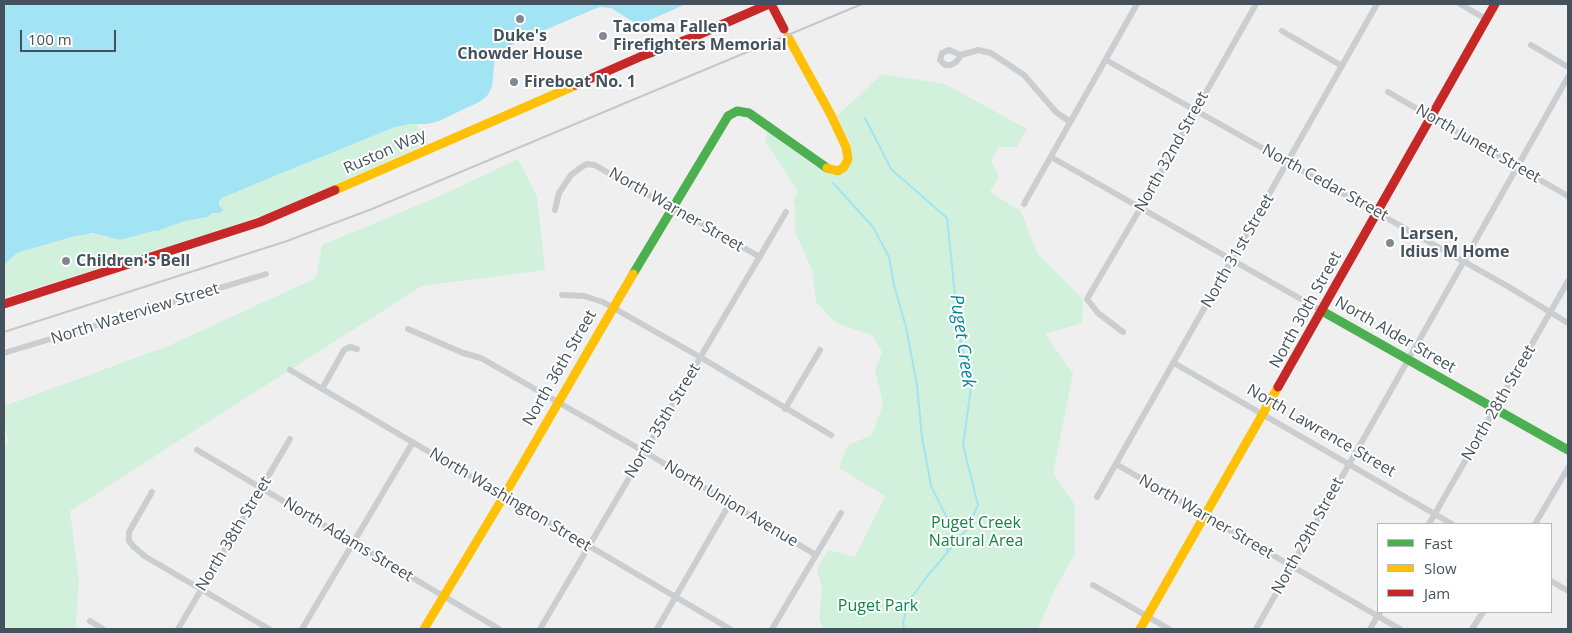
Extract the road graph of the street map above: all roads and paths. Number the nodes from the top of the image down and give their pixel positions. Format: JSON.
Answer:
{"nodes":[{"id":1,"x":770,"y":4,"type":"edge"},
{"id":2,"x":1137,"y":4,"type":"edge"},
{"id":3,"x":1256,"y":4,"type":"edge"},
{"id":4,"x":1377,"y":4,"type":"edge"},
{"id":5,"x":1460,"y":4,"type":"edge"},
{"id":6,"x":1495,"y":4,"type":"edge"},
{"id":7,"x":1486,"y":19,"type":"junction"},
{"id":8,"x":1282,"y":31,"type":"dead end"},
{"id":9,"x":1531,"y":45,"type":"dead end"},
{"id":10,"x":961,"y":54,"type":"dead end"},
{"id":11,"x":1106,"y":60,"type":"junction"},
{"id":12,"x":1342,"y":66,"type":"junction"},
{"id":13,"x":1568,"y":67,"type":"edge"},
{"id":14,"x":1568,"y":77,"type":"edge"},
{"id":15,"x":1388,"y":92,"type":"dead end"},
{"id":16,"x":1196,"y":110,"type":"junction"},
{"id":17,"x":1431,"y":117,"type":"junction"},
{"id":18,"x":1070,"y":122,"type":"junction"},
{"id":19,"x":1051,"y":157,"type":"junction"},
{"id":20,"x":1288,"y":162,"type":"junction"},
{"id":21,"x":1518,"y":167,"type":"junction"},
{"id":22,"x":1568,"y":196,"type":"edge"},
{"id":23,"x":1024,"y":204,"type":"dead end"},
{"id":24,"x":673,"y":207,"type":"junction"},
{"id":25,"x":1140,"y":209,"type":"junction"},
{"id":26,"x":555,"y":210,"type":"dead end"},
{"id":27,"x":786,"y":212,"type":"dead end"},
{"id":28,"x":1377,"y":213,"type":"junction"},
{"id":29,"x":760,"y":257,"type":"junction"},
{"id":30,"x":1232,"y":260,"type":"junction"},
{"id":31,"x":1464,"y":262,"type":"junction"},
{"id":32,"x":266,"y":274,"type":"dead end"},
{"id":33,"x":1568,"y":281,"type":"edge"},
{"id":34,"x":562,"y":295,"type":"dead end"},
{"id":35,"x":4,"y":304,"type":"edge"},
{"id":36,"x":613,"y":308,"type":"junction"},
{"id":37,"x":1322,"y":311,"type":"junction"},
{"id":38,"x":1550,"y":313,"type":"junction"},
{"id":39,"x":1568,"y":323,"type":"edge"},
{"id":40,"x":408,"y":329,"type":"dead end"},
{"id":41,"x":1123,"y":332,"type":"dead end"},
{"id":42,"x":357,"y":349,"type":"dead end"},
{"id":43,"x":820,"y":350,"type":"dead end"},
{"id":44,"x":4,"y":353,"type":"edge"},
{"id":45,"x":700,"y":357,"type":"junction"},
{"id":46,"x":1408,"y":361,"type":"junction"},
{"id":47,"x":1174,"y":363,"type":"junction"},
{"id":48,"x":290,"y":370,"type":"dead end"},
{"id":49,"x":322,"y":389,"type":"junction"},
{"id":50,"x":557,"y":403,"type":"junction"},
{"id":51,"x":785,"y":408,"type":"junction"},
{"id":52,"x":1495,"y":410,"type":"junction"},
{"id":53,"x":1264,"y":415,"type":"junction"},
{"id":54,"x":831,"y":435,"type":"dead end"},
{"id":55,"x":290,"y":439,"type":"dead end"},
{"id":56,"x":413,"y":442,"type":"junction"},
{"id":57,"x":197,"y":450,"type":"dead end"},
{"id":58,"x":1568,"y":450,"type":"edge"},
{"id":59,"x":645,"y":452,"type":"junction"},
{"id":60,"x":1116,"y":464,"type":"junction"},
{"id":61,"x":1349,"y":464,"type":"junction"},
{"id":62,"x":1568,"y":468,"type":"edge"},
{"id":63,"x":261,"y":488,"type":"junction"},
{"id":64,"x":152,"y":492,"type":"dead end"},
{"id":65,"x":504,"y":496,"type":"junction"},
{"id":66,"x":1097,"y":497,"type":"dead end"},
{"id":67,"x":730,"y":503,"type":"junction"},
{"id":68,"x":841,"y":512,"type":"dead end"},
{"id":69,"x":1435,"y":514,"type":"junction"},
{"id":70,"x":1206,"y":516,"type":"junction"},
{"id":71,"x":1430,"y":523,"type":"edge"},
{"id":72,"x":1450,"y":523,"type":"edge"},
{"id":73,"x":1536,"y":523,"type":"edge"},
{"id":74,"x":353,"y":542,"type":"junction"},
{"id":75,"x":589,"y":546,"type":"junction"},
{"id":76,"x":816,"y":555,"type":"junction"},
{"id":77,"x":1292,"y":566,"type":"junction"},
{"id":78,"x":1552,"y":582,"type":"edge"},
{"id":79,"x":1093,"y":585,"type":"dead end"},
{"id":80,"x":201,"y":589,"type":"junction"},
{"id":81,"x":1568,"y":592,"type":"edge"},
{"id":82,"x":443,"y":596,"type":"junction"},
{"id":83,"x":676,"y":597,"type":"junction"},
{"id":84,"x":1377,"y":613,"type":"edge"},
{"id":85,"x":1482,"y":613,"type":"edge"},
{"id":86,"x":1379,"y":614,"type":"edge"},
{"id":87,"x":1148,"y":617,"type":"junction"},
{"id":88,"x":90,"y":621,"type":"dead end"},
{"id":89,"x":103,"y":629,"type":"edge"},
{"id":90,"x":178,"y":629,"type":"edge"},
{"id":91,"x":270,"y":629,"type":"edge"},
{"id":92,"x":302,"y":629,"type":"edge"},
{"id":93,"x":424,"y":629,"type":"edge"},
{"id":94,"x":499,"y":629,"type":"edge"},
{"id":95,"x":540,"y":629,"type":"edge"},
{"id":96,"x":657,"y":629,"type":"edge"},
{"id":97,"x":730,"y":629,"type":"edge"},
{"id":98,"x":772,"y":629,"type":"edge"},
{"id":99,"x":1140,"y":629,"type":"edge"},
{"id":100,"x":1169,"y":629,"type":"edge"},
{"id":101,"x":1256,"y":629,"type":"edge"},
{"id":102,"x":1370,"y":629,"type":"edge"},
{"id":103,"x":1400,"y":629,"type":"edge"},
{"id":104,"x":1472,"y":629,"type":"edge"}],
"edges":[{"from":1,"to":24,"type":"main road","name":"North 36th Street"},
{"from":1,"to":35,"type":"main road","name":"Ruston Way"},
{"from":2,"to":11,"type":"street"},
{"from":3,"to":16,"type":"street","name":"North 32nd Street"},
{"from":4,"to":12,"type":"street","name":"North 31st Street"},
{"from":5,"to":7,"type":"street"},
{"from":6,"to":7,"type":"main road","name":"North 30th Street"},
{"from":7,"to":17,"type":"main road","name":"North 30th Street"},
{"from":8,"to":12,"type":"street"},
{"from":9,"to":13,"type":"street"},
{"from":10,"to":18,"type":"street"},
{"from":11,"to":16,"type":"street","name":"North Cedar Street"},
{"from":11,"to":18,"type":"street"},
{"from":12,"to":20,"type":"street","name":"North 31st Street"},
{"from":14,"to":21,"type":"street","name":"North 29th Street"},
{"from":15,"to":17,"type":"street","name":"North Junett Street"},
{"from":16,"to":20,"type":"street","name":"North Cedar Street"},
{"from":16,"to":25,"type":"street","name":"North 32nd Street"},
{"from":17,"to":21,"type":"street","name":"North Junett Street"},
{"from":17,"to":28,"type":"main road","name":"North 30th Street"},
{"from":18,"to":19,"type":"street"},
{"from":19,"to":23,"type":"street"},
{"from":19,"to":25,"type":"street","name":"North Alder Street"},
{"from":20,"to":28,"type":"street","name":"North Cedar Street"},
{"from":20,"to":30,"type":"street","name":"North 31st Street"},
{"from":21,"to":22,"type":"street","name":"North Junett Street"},
{"from":21,"to":31,"type":"street","name":"North 29th Street"},
{"from":24,"to":26,"type":"street","name":"North Warner Street"},
{"from":24,"to":29,"type":"street","name":"North Warner Street"},
{"from":24,"to":36,"type":"main road","name":"North 36th Street"},
{"from":25,"to":30,"type":"street","name":"North Alder Street"},
{"from":25,"to":41,"type":"street","name":"North 32nd Street"},
{"from":27,"to":29,"type":"street","name":"North 35th Street"},
{"from":28,"to":31,"type":"street","name":"North Cedar Street"},
{"from":28,"to":37,"type":"main road","name":"North 30th Street"},
{"from":29,"to":45,"type":"street","name":"North 35th Street"},
{"from":30,"to":37,"type":"street","name":"North Alder Street"},
{"from":30,"to":47,"type":"street","name":"North 31st Street"},
{"from":31,"to":38,"type":"street","name":"North Cedar Street"},
{"from":31,"to":46,"type":"street","name":"North 29th Street"},
{"from":32,"to":44,"type":"street","name":"North Waterview Street"},
{"from":33,"to":38,"type":"street","name":"North 28th Street"},
{"from":34,"to":36,"type":"street"},
{"from":36,"to":45,"type":"street"},
{"from":36,"to":50,"type":"main road","name":"North 36th Street"},
{"from":37,"to":46,"type":"main road","name":"North Alder Street"},
{"from":37,"to":53,"type":"main road","name":"North 30th Street"},
{"from":38,"to":39,"type":"street","name":"North Cedar Street"},
{"from":38,"to":52,"type":"street","name":"North 28th Street"},
{"from":40,"to":50,"type":"street","name":"North Union Avenue"},
{"from":42,"to":49,"type":"street"},
{"from":43,"to":51,"type":"street"},
{"from":45,"to":51,"type":"street"},
{"from":45,"to":59,"type":"street","name":"North 35th Street"},
{"from":46,"to":52,"type":"main road","name":"North Alder Street"},
{"from":46,"to":61,"type":"street","name":"North 29th Street"},
{"from":47,"to":53,"type":"street","name":"North Lawrence Street"},
{"from":47,"to":60,"type":"street","name":"North 31st Street"},
{"from":48,"to":49,"type":"street","name":"North Washington Street"},
{"from":49,"to":56,"type":"street","name":"North Washington Street"},
{"from":50,"to":59,"type":"street","name":"North Union Avenue"},
{"from":50,"to":65,"type":"main road","name":"North 36th Street"},
{"from":51,"to":54,"type":"street"},
{"from":52,"to":58,"type":"main road","name":"North Alder Street"},
{"from":52,"to":69,"type":"street","name":"North 28th Street"},
{"from":53,"to":61,"type":"street","name":"North Lawrence Street"},
{"from":53,"to":70,"type":"main road","name":"North 30th Street"},
{"from":55,"to":63,"type":"street","name":"North 38th Street"},
{"from":56,"to":65,"type":"street","name":"North Washington Street"},
{"from":56,"to":74,"type":"street"},
{"from":57,"to":63,"type":"street","name":"North Adams Street"},
{"from":59,"to":67,"type":"street","name":"North Union Avenue"},
{"from":59,"to":75,"type":"street","name":"North 35th Street"},
{"from":60,"to":66,"type":"street","name":"North 31st Street"},
{"from":60,"to":70,"type":"street","name":"North Warner Street"},
{"from":61,"to":69,"type":"street","name":"North Lawrence Street"},
{"from":61,"to":77,"type":"street","name":"North 29th Street"},
{"from":62,"to":73,"type":"street"},
{"from":63,"to":74,"type":"street","name":"North Adams Street"},
{"from":63,"to":80,"type":"street","name":"North 38th Street"},
{"from":64,"to":80,"type":"street"},
{"from":65,"to":75,"type":"street","name":"North Washington Street"},
{"from":65,"to":82,"type":"main road","name":"North 36th Street"},
{"from":67,"to":76,"type":"street","name":"North Union Avenue"},
{"from":67,"to":83,"type":"street"},
{"from":68,"to":76,"type":"street"},
{"from":69,"to":71,"type":"street","name":"North 28th Street"},
{"from":69,"to":72,"type":"street","name":"North Lawrence Street"},
{"from":70,"to":77,"type":"street","name":"North Warner Street"},
{"from":70,"to":87,"type":"main road","name":"North 30th Street"},
{"from":74,"to":82,"type":"street","name":"North Adams Street"},
{"from":74,"to":92,"type":"street"},
{"from":75,"to":83,"type":"street","name":"North Washington Street"},
{"from":75,"to":95,"type":"street","name":"North 35th Street"},
{"from":76,"to":98,"type":"street"},
{"from":77,"to":84,"type":"street","name":"North Warner Street"},
{"from":77,"to":101,"type":"street","name":"North 29th Street"},
{"from":78,"to":81,"type":"street"},
{"from":79,"to":87,"type":"street"},
{"from":80,"to":90,"type":"street","name":"North 38th Street"},
{"from":80,"to":91,"type":"street"},
{"from":82,"to":93,"type":"main road","name":"North 36th Street"},
{"from":82,"to":94,"type":"street","name":"North Adams Street"},
{"from":83,"to":96,"type":"street"},
{"from":83,"to":97,"type":"street","name":"North Washington Street"},
{"from":85,"to":104,"type":"street"},
{"from":86,"to":102,"type":"street"},
{"from":86,"to":103,"type":"street","name":"North Warner Street"},
{"from":87,"to":99,"type":"main road","name":"North 30th Street"},
{"from":87,"to":100,"type":"street"},
{"from":88,"to":89,"type":"street"}]}
